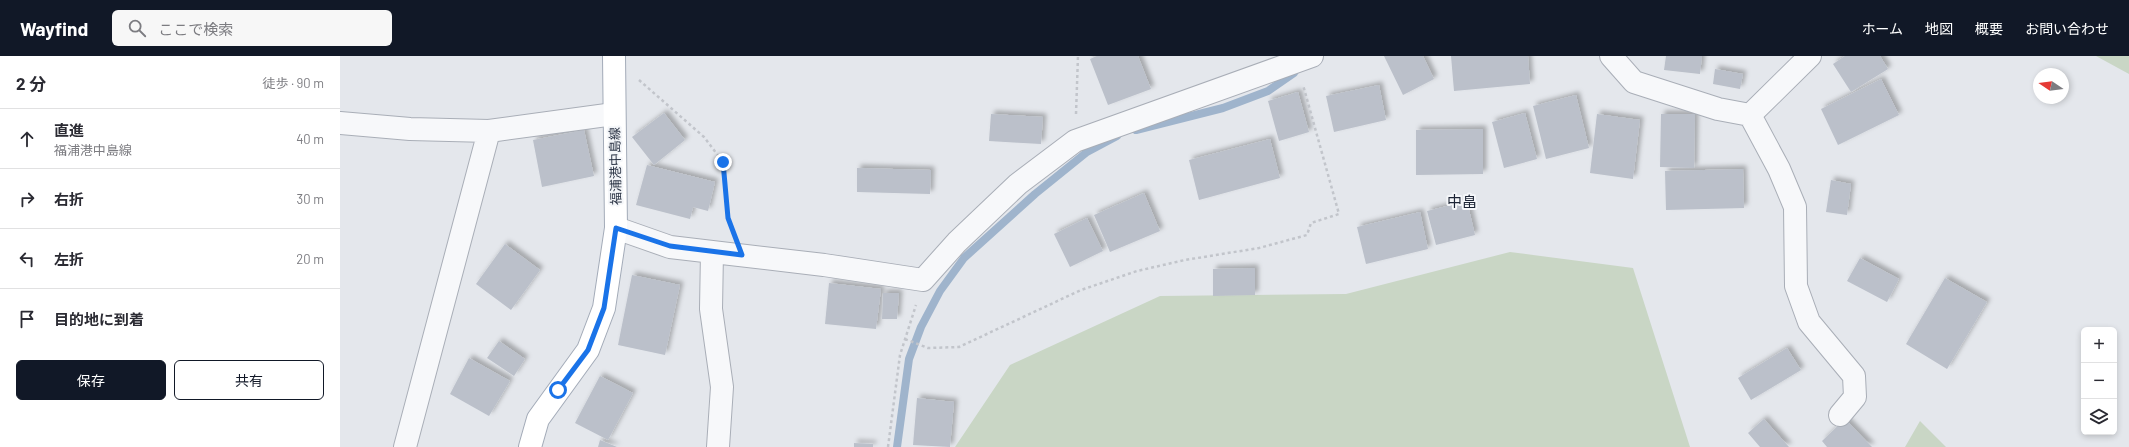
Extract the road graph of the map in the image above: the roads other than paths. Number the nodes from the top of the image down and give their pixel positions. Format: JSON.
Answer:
{"nodes":[{"id":1,"x":1611,"y":56,"type":"edge"},
{"id":2,"x":1810,"y":56,"type":"edge"},
{"id":3,"x":614,"y":57,"type":"edge"},
{"id":4,"x":1304,"y":59,"type":"edge"},
{"id":5,"x":614,"y":114,"type":"junction"},
{"id":6,"x":1750,"y":115,"type":"junction"},
{"id":7,"x":340,"y":123,"type":"edge"},
{"id":8,"x":489,"y":131,"type":"junction"},
{"id":9,"x":616,"y":228,"type":"junction"},
{"id":10,"x":712,"y":252,"type":"junction"},
{"id":11,"x":1840,"y":415,"type":"dead end"},
{"id":12,"x":406,"y":447,"type":"edge"},
{"id":13,"x":530,"y":447,"type":"edge"},
{"id":14,"x":718,"y":447,"type":"edge"}],
"edges":[{"from":1,"to":6,"type":"street"},
{"from":2,"to":6,"type":"street"},
{"from":3,"to":5,"type":"main road","name":"福浦港中島線"},
{"from":4,"to":10,"type":"street"},
{"from":5,"to":8,"type":"street"},
{"from":5,"to":9,"type":"main road","name":"福浦港中島線"},
{"from":6,"to":11,"type":"street"},
{"from":7,"to":8,"type":"street"},
{"from":8,"to":12,"type":"street"},
{"from":9,"to":10,"type":"street"},
{"from":9,"to":13,"type":"main road","name":"福浦港中島線"},
{"from":10,"to":14,"type":"street"}]}
